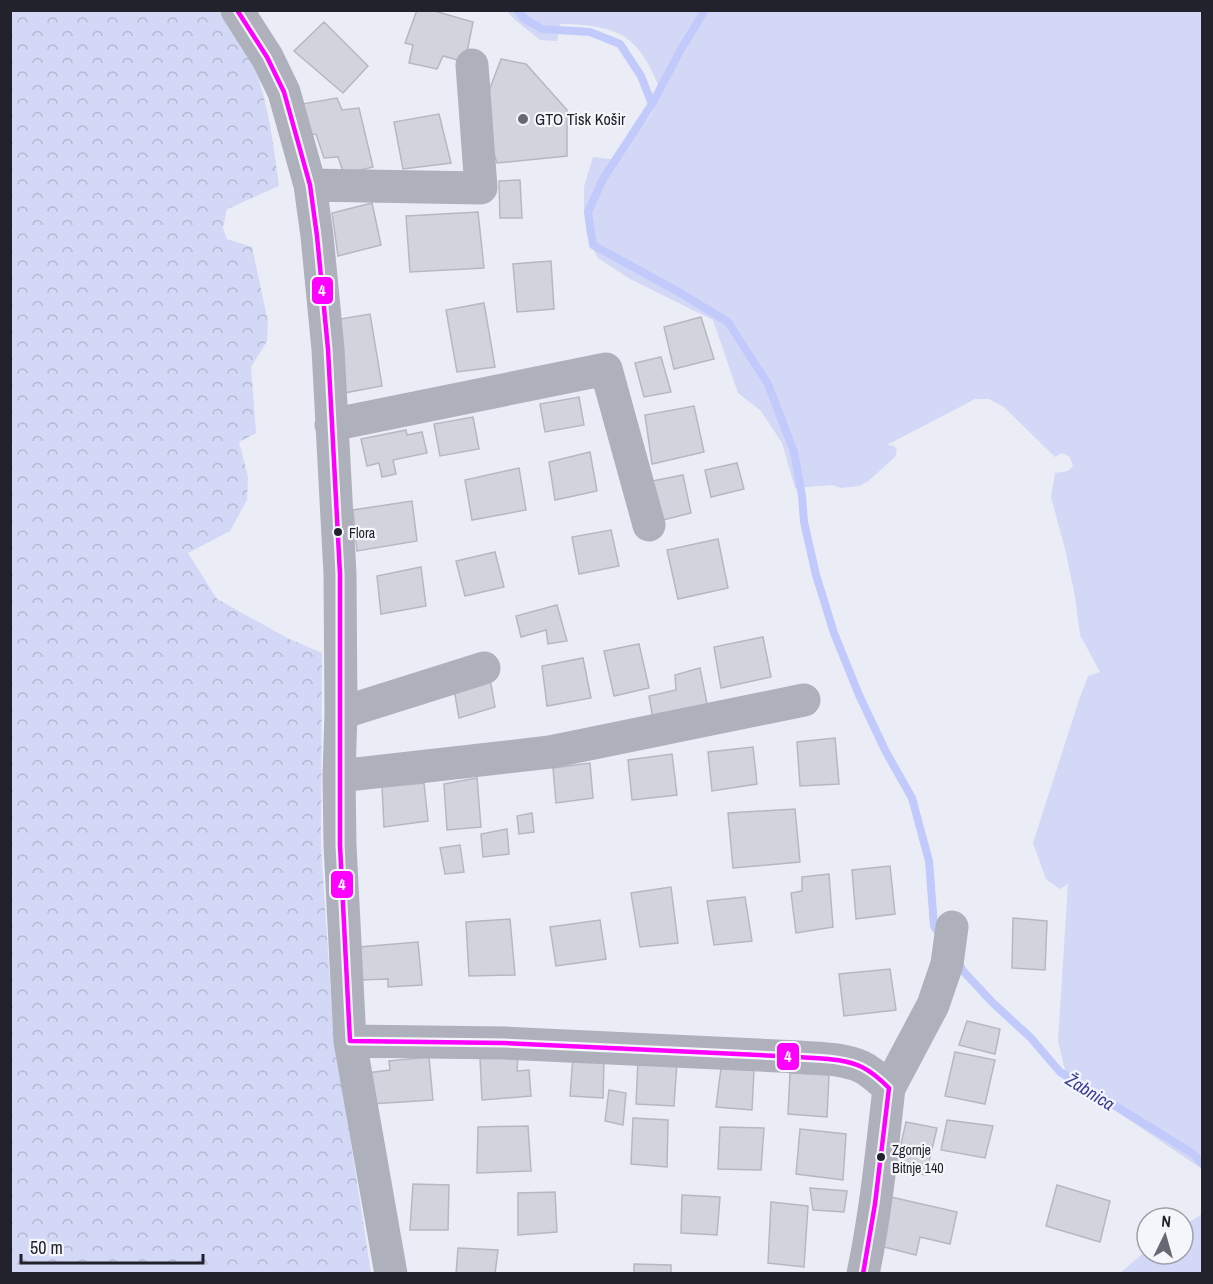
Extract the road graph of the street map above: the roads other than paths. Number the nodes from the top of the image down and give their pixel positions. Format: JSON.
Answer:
{"nodes":[{"id":1,"x":237,"y":10,"type":"edge"},
{"id":2,"x":472,"y":65,"type":"dead end"},
{"id":3,"x":309,"y":185,"type":"junction"},
{"id":4,"x":331,"y":425,"type":"junction"},
{"id":5,"x":649,"y":525,"type":"dead end"},
{"id":6,"x":484,"y":668,"type":"dead end"},
{"id":7,"x":804,"y":700,"type":"dead end"},
{"id":8,"x":342,"y":713,"type":"junction"},
{"id":9,"x":339,"y":776,"type":"junction"},
{"id":10,"x":952,"y":927,"type":"dead end"},
{"id":11,"x":350,"y":1041,"type":"junction"},
{"id":12,"x":889,"y":1088,"type":"junction"},
{"id":13,"x":391,"y":1274,"type":"edge"},
{"id":14,"x":863,"y":1274,"type":"edge"}],
"edges":[{"from":1,"to":3,"type":"street"},
{"from":2,"to":3,"type":"street"},
{"from":3,"to":4,"type":"street"},
{"from":4,"to":5,"type":"street"},
{"from":4,"to":8,"type":"street"},
{"from":6,"to":8,"type":"street"},
{"from":7,"to":9,"type":"street"},
{"from":8,"to":9,"type":"street"},
{"from":9,"to":11,"type":"street"},
{"from":10,"to":12,"type":"street"},
{"from":11,"to":12,"type":"street"},
{"from":11,"to":13,"type":"street"},
{"from":12,"to":14,"type":"street"}]}
